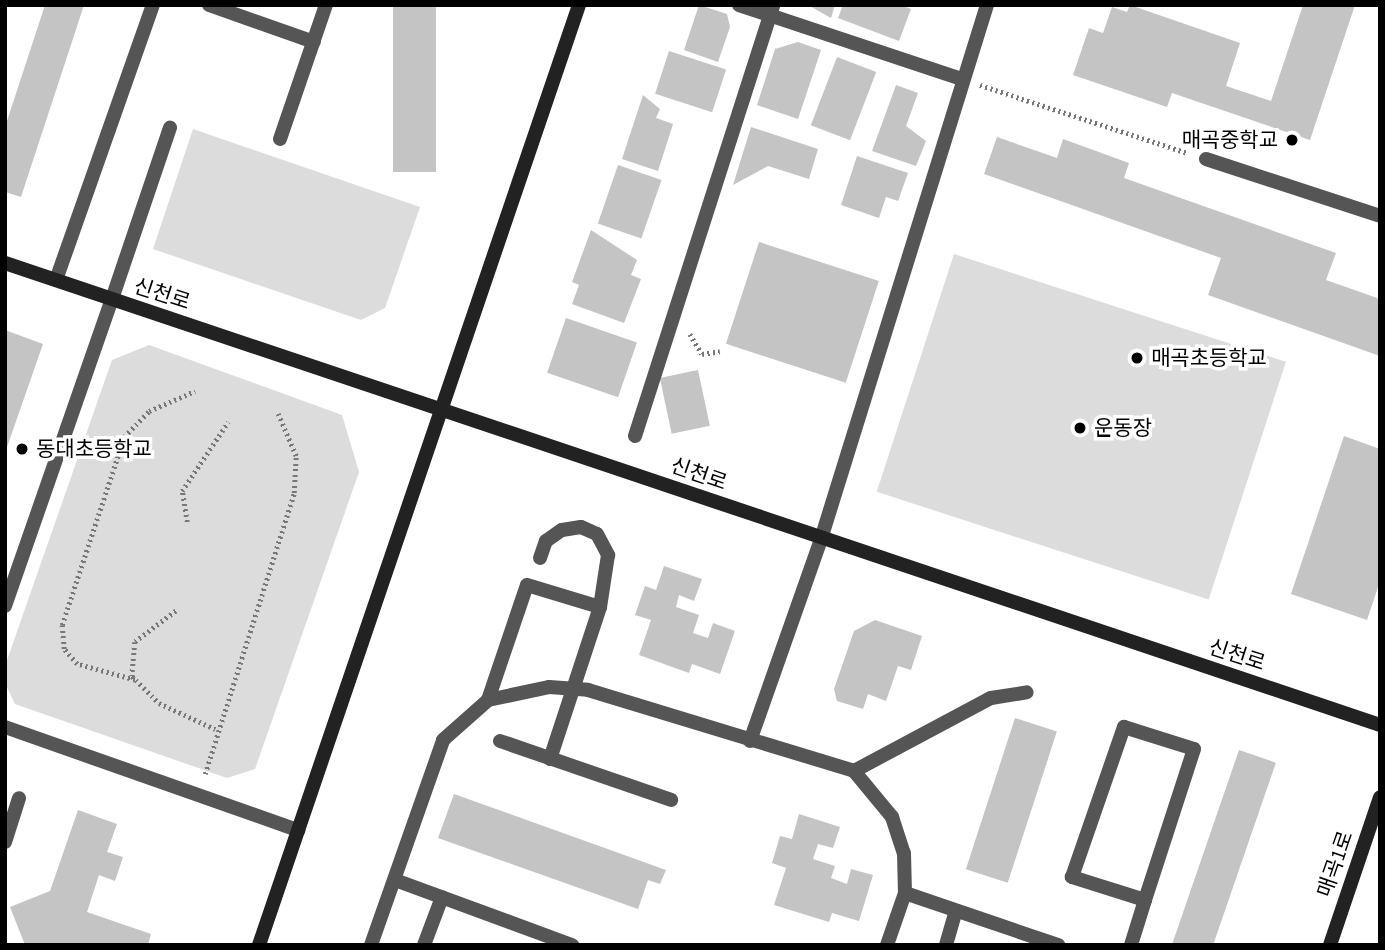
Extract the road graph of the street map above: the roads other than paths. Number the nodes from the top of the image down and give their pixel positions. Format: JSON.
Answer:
{"nodes":[{"id":1,"x":153,"y":5,"type":"edge"},
{"id":2,"x":209,"y":5,"type":"edge"},
{"id":3,"x":326,"y":5,"type":"edge"},
{"id":4,"x":579,"y":5,"type":"edge"},
{"id":5,"x":739,"y":5,"type":"edge"},
{"id":6,"x":987,"y":5,"type":"edge"},
{"id":7,"x":771,"y":11,"type":"edge"},
{"id":8,"x":314,"y":42,"type":"junction"},
{"id":9,"x":962,"y":79,"type":"junction"},
{"id":10,"x":170,"y":128,"type":"dead end"},
{"id":11,"x":280,"y":139,"type":"dead end"},
{"id":12,"x":1206,"y":159,"type":"road end"},
{"id":13,"x":1380,"y":216,"type":"edge"},
{"id":14,"x":5,"y":263,"type":"edge"},
{"id":15,"x":56,"y":280,"type":"junction"},
{"id":16,"x":112,"y":299,"type":"junction"},
{"id":17,"x":440,"y":408,"type":"junction"},
{"id":18,"x":635,"y":436,"type":"dead end"},
{"id":19,"x":821,"y":538,"type":"junction"},
{"id":20,"x":540,"y":558,"type":"dead end"},
{"id":21,"x":5,"y":606,"type":"edge"},
{"id":22,"x":600,"y":607,"type":"junction"},
{"id":23,"x":573,"y":688,"type":"junction"},
{"id":24,"x":1027,"y":692,"type":"dead end"},
{"id":25,"x":488,"y":700,"type":"junction"},
{"id":26,"x":1380,"y":726,"type":"edge"},
{"id":27,"x":5,"y":727,"type":"edge"},
{"id":28,"x":500,"y":741,"type":"dead end"},
{"id":29,"x":750,"y":741,"type":"junction"},
{"id":30,"x":550,"y":759,"type":"junction"},
{"id":31,"x":854,"y":771,"type":"junction"},
{"id":32,"x":19,"y":797,"type":"dead end"},
{"id":33,"x":1380,"y":797,"type":"edge"},
{"id":34,"x":671,"y":800,"type":"dead end"},
{"id":35,"x":298,"y":830,"type":"junction"},
{"id":36,"x":5,"y":842,"type":"edge"},
{"id":37,"x":395,"y":880,"type":"junction"},
{"id":38,"x":905,"y":892,"type":"junction"},
{"id":39,"x":442,"y":897,"type":"junction"},
{"id":40,"x":1145,"y":900,"type":"junction"},
{"id":41,"x":956,"y":911,"type":"junction"},
{"id":42,"x":259,"y":945,"type":"edge"},
{"id":43,"x":371,"y":945,"type":"edge"},
{"id":44,"x":424,"y":945,"type":"edge"},
{"id":45,"x":572,"y":945,"type":"edge"},
{"id":46,"x":887,"y":945,"type":"edge"},
{"id":47,"x":946,"y":945,"type":"edge"},
{"id":48,"x":1058,"y":945,"type":"edge"},
{"id":49,"x":1131,"y":945,"type":"edge"},
{"id":50,"x":1330,"y":945,"type":"edge"}],
"edges":[{"from":1,"to":15,"type":"street"},
{"from":2,"to":8,"type":"street"},
{"from":3,"to":8,"type":"street"},
{"from":4,"to":17,"type":"street"},
{"from":5,"to":7,"type":"street"},
{"from":6,"to":9,"type":"street"},
{"from":7,"to":9,"type":"street"},
{"from":7,"to":18,"type":"street"},
{"from":8,"to":11,"type":"street"},
{"from":9,"to":19,"type":"street"},
{"from":10,"to":16,"type":"street"},
{"from":12,"to":13,"type":"street"},
{"from":14,"to":15,"type":"street","name":"신천로"},
{"from":15,"to":16,"type":"street","name":"신천로"},
{"from":16,"to":17,"type":"street","name":"신천로"},
{"from":16,"to":21,"type":"street"},
{"from":17,"to":19,"type":"street","name":"신천로"},
{"from":17,"to":35,"type":"street"},
{"from":19,"to":26,"type":"street","name":"신천로"},
{"from":19,"to":29,"type":"street"},
{"from":20,"to":22,"type":"street"},
{"from":22,"to":23,"type":"street"},
{"from":22,"to":25,"type":"street"},
{"from":23,"to":25,"type":"street"},
{"from":23,"to":29,"type":"street"},
{"from":23,"to":30,"type":"street"},
{"from":24,"to":31,"type":"street"},
{"from":25,"to":37,"type":"street"},
{"from":27,"to":35,"type":"street"},
{"from":28,"to":30,"type":"street"},
{"from":29,"to":31,"type":"street"},
{"from":30,"to":34,"type":"street"},
{"from":31,"to":38,"type":"street"},
{"from":32,"to":36,"type":"street"},
{"from":33,"to":50,"type":"street","name":"매곡1로"},
{"from":35,"to":42,"type":"street"},
{"from":37,"to":39,"type":"street"},
{"from":37,"to":43,"type":"street"},
{"from":38,"to":41,"type":"street"},
{"from":38,"to":46,"type":"street"},
{"from":39,"to":44,"type":"street"},
{"from":39,"to":45,"type":"street"},
{"from":40,"to":40,"type":"street"},
{"from":40,"to":49,"type":"street"},
{"from":41,"to":47,"type":"street"},
{"from":41,"to":48,"type":"street"}]}
